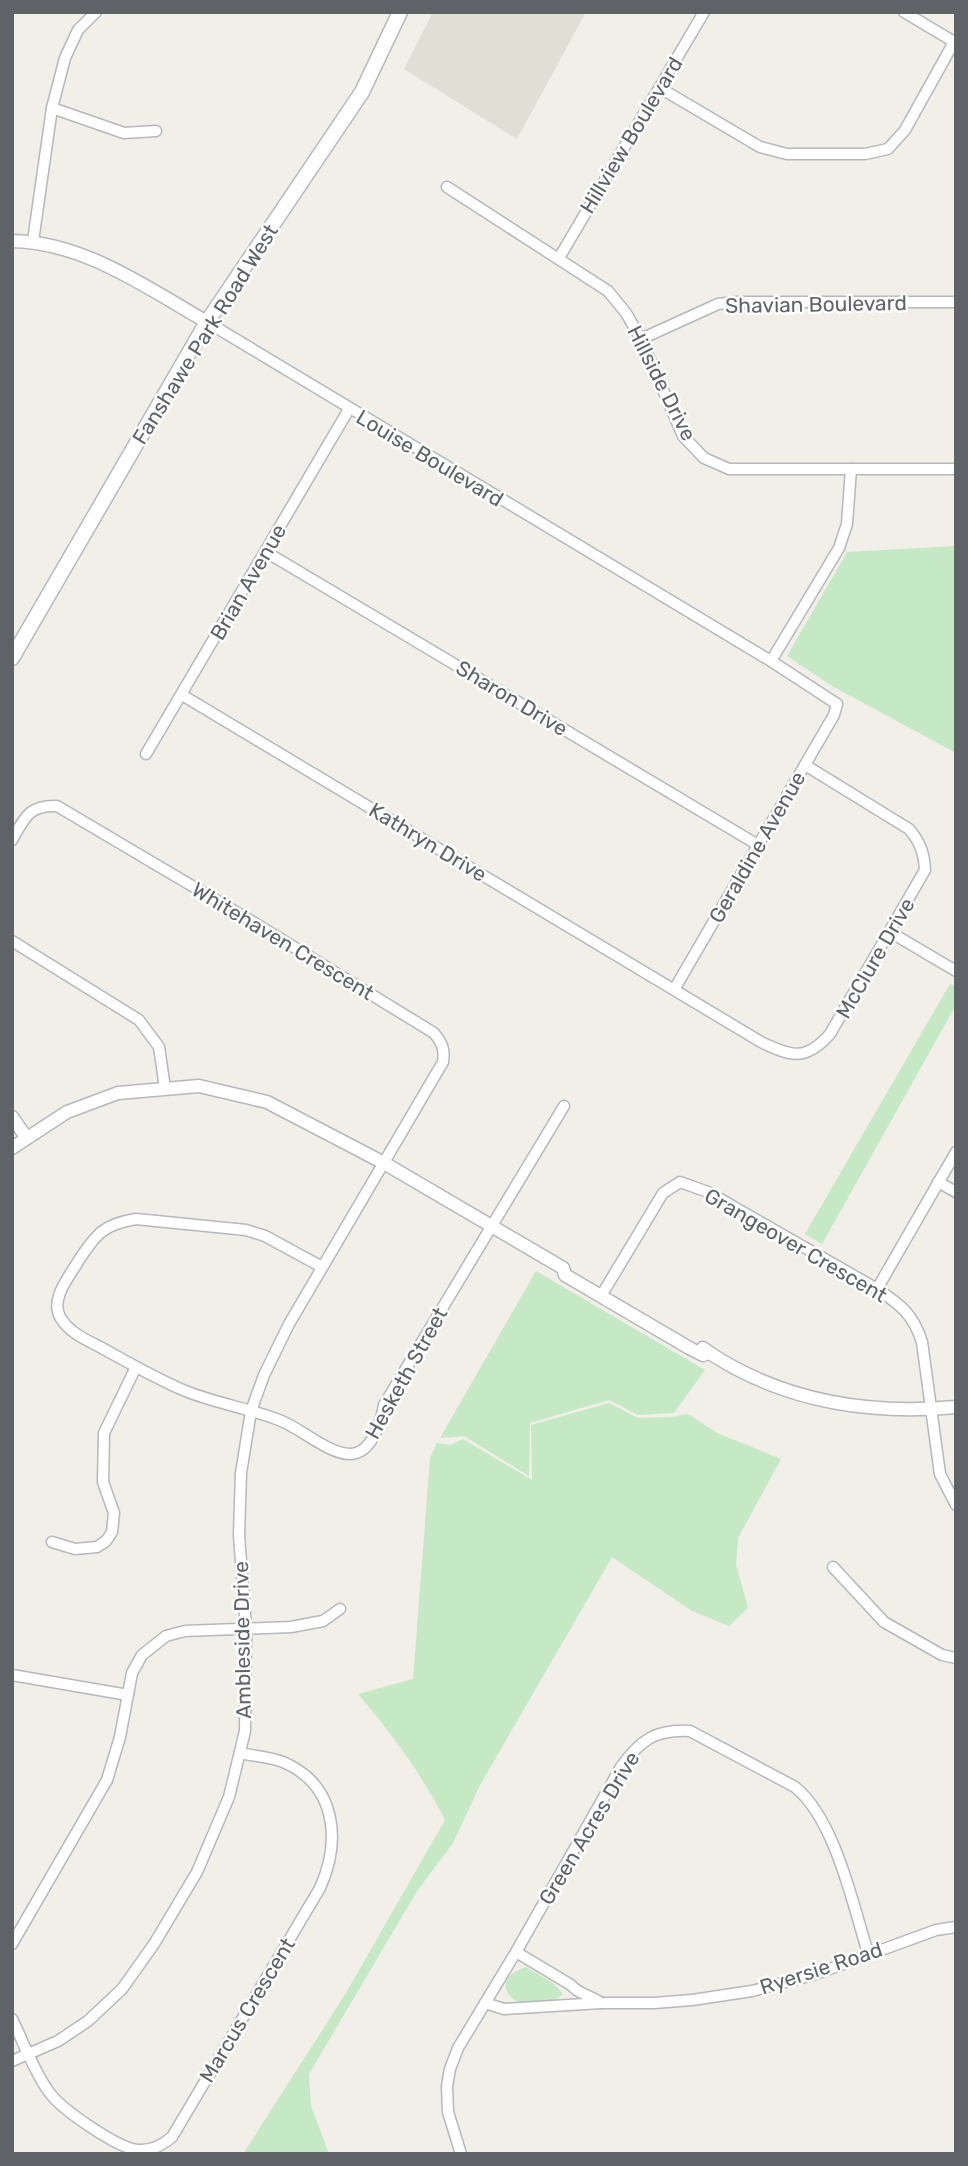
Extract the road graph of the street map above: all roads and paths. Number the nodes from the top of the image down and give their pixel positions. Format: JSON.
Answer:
{"nodes":[{"id":1,"x":96,"y":12,"type":"edge"},
{"id":2,"x":401,"y":12,"type":"edge"},
{"id":3,"x":704,"y":12,"type":"edge"},
{"id":4,"x":904,"y":12,"type":"edge"},
{"id":5,"x":955,"y":43,"type":"edge"},
{"id":6,"x":660,"y":88,"type":"junction"},
{"id":7,"x":52,"y":108,"type":"junction"},
{"id":8,"x":156,"y":131,"type":"dead end"},
{"id":9,"x":447,"y":187,"type":"dead end"},
{"id":10,"x":12,"y":241,"type":"edge"},
{"id":11,"x":33,"y":241,"type":"junction"},
{"id":12,"x":559,"y":258,"type":"junction"},
{"id":13,"x":956,"y":302,"type":"edge"},
{"id":14,"x":207,"y":322,"type":"junction"},
{"id":15,"x":641,"y":339,"type":"junction"},
{"id":16,"x":349,"y":410,"type":"junction"},
{"id":17,"x":851,"y":469,"type":"junction"},
{"id":18,"x":956,"y":469,"type":"edge"},
{"id":19,"x":266,"y":552,"type":"junction"},
{"id":20,"x":12,"y":658,"type":"edge"},
{"id":21,"x":771,"y":661,"type":"junction"},
{"id":22,"x":182,"y":695,"type":"junction"},
{"id":23,"x":837,"y":704,"type":"joint"},
{"id":24,"x":146,"y":754,"type":"dead end"},
{"id":25,"x":805,"y":765,"type":"junction"},
{"id":26,"x":12,"y":840,"type":"edge"},
{"id":27,"x":758,"y":845,"type":"junction"},
{"id":28,"x":890,"y":932,"type":"junction"},
{"id":29,"x":12,"y":941,"type":"edge"},
{"id":30,"x":956,"y":971,"type":"edge"},
{"id":31,"x":675,"y":988,"type":"junction"},
{"id":32,"x":164,"y":1088,"type":"junction"},
{"id":33,"x":564,"y":1106,"type":"dead end"},
{"id":34,"x":12,"y":1117,"type":"edge"},
{"id":35,"x":26,"y":1137,"type":"junction"},
{"id":36,"x":12,"y":1148,"type":"edge"},
{"id":37,"x":956,"y":1152,"type":"edge"},
{"id":38,"x":384,"y":1163,"type":"junction"},
{"id":39,"x":938,"y":1182,"type":"junction"},
{"id":40,"x":956,"y":1192,"type":"edge"},
{"id":41,"x":492,"y":1228,"type":"junction"},
{"id":42,"x":322,"y":1267,"type":"junction"},
{"id":43,"x":877,"y":1289,"type":"junction"},
{"id":44,"x":603,"y":1293,"type":"junction"},
{"id":45,"x":136,"y":1367,"type":"junction"},
{"id":46,"x":956,"y":1407,"type":"edge"},
{"id":47,"x":932,"y":1409,"type":"junction"},
{"id":48,"x":250,"y":1411,"type":"junction"},
{"id":49,"x":956,"y":1504,"type":"edge"},
{"id":50,"x":52,"y":1542,"type":"dead end"},
{"id":51,"x":833,"y":1567,"type":"dead end"},
{"id":52,"x":340,"y":1609,"type":"dead end"},
{"id":53,"x":246,"y":1628,"type":"junction"},
{"id":54,"x":956,"y":1658,"type":"edge"},
{"id":55,"x":12,"y":1675,"type":"edge"},
{"id":56,"x":128,"y":1695,"type":"junction"},
{"id":57,"x":240,"y":1753,"type":"junction"},
{"id":58,"x":956,"y":1927,"type":"edge"},
{"id":59,"x":12,"y":1944,"type":"edge"},
{"id":60,"x":516,"y":1952,"type":"junction"},
{"id":61,"x":868,"y":1953,"type":"junction"},
{"id":62,"x":485,"y":2003,"type":"junction"},
{"id":63,"x":601,"y":2003,"type":"junction"},
{"id":64,"x":12,"y":2019,"type":"edge"},
{"id":65,"x":29,"y":2055,"type":"junction"},
{"id":66,"x":12,"y":2061,"type":"edge"},
{"id":67,"x":461,"y":2154,"type":"edge"}],
"edges":[{"from":1,"to":7,"type":"street"},
{"from":2,"to":14,"type":"main road","name":"Fanshawe Park Road West"},
{"from":3,"to":6,"type":"street","name":"Hillview Boulevard"},
{"from":4,"to":5,"type":"street"},
{"from":5,"to":6,"type":"street"},
{"from":6,"to":12,"type":"street","name":"Hillview Boulevard"},
{"from":7,"to":8,"type":"street"},
{"from":7,"to":11,"type":"street"},
{"from":9,"to":12,"type":"street","name":"Hillside Drive"},
{"from":10,"to":11,"type":"street","name":"Louise Boulevard"},
{"from":11,"to":14,"type":"street","name":"Louise Boulevard"},
{"from":12,"to":15,"type":"street","name":"Hillside Drive"},
{"from":13,"to":15,"type":"street","name":"Shavian Boulevard"},
{"from":14,"to":16,"type":"street","name":"Louise Boulevard"},
{"from":14,"to":20,"type":"main road","name":"Fanshawe Park Road West"},
{"from":15,"to":17,"type":"street","name":"Hillside Drive"},
{"from":16,"to":19,"type":"street","name":"Brian Avenue"},
{"from":16,"to":21,"type":"street","name":"Louise Boulevard"},
{"from":17,"to":18,"type":"street","name":"Hillside Drive"},
{"from":17,"to":21,"type":"street"},
{"from":19,"to":22,"type":"street","name":"Brian Avenue"},
{"from":19,"to":27,"type":"street","name":"Sharon Drive"},
{"from":21,"to":23,"type":"street","name":"Louise Boulevard"},
{"from":22,"to":24,"type":"street","name":"Brian Avenue"},
{"from":22,"to":31,"type":"street","name":"Kathryn Drive"},
{"from":23,"to":25,"type":"street","name":"Geraldine Avenue"},
{"from":25,"to":27,"type":"street","name":"Geraldine Avenue"},
{"from":25,"to":28,"type":"street","name":"McClure Drive"},
{"from":26,"to":38,"type":"street","name":"Whitehaven Crescent"},
{"from":27,"to":31,"type":"street","name":"Geraldine Avenue"},
{"from":28,"to":30,"type":"street"},
{"from":28,"to":31,"type":"street","name":"McClure Drive"},
{"from":29,"to":32,"type":"street"},
{"from":32,"to":35,"type":"street"},
{"from":32,"to":38,"type":"street"},
{"from":33,"to":41,"type":"street"},
{"from":34,"to":35,"type":"street"},
{"from":35,"to":36,"type":"street"},
{"from":37,"to":39,"type":"street"},
{"from":38,"to":41,"type":"street"},
{"from":38,"to":42,"type":"street","name":"Ambleside Drive"},
{"from":39,"to":40,"type":"street"},
{"from":39,"to":43,"type":"street"},
{"from":41,"to":44,"type":"street"},
{"from":41,"to":48,"type":"street","name":"Hesketh Street"},
{"from":42,"to":45,"type":"street"},
{"from":42,"to":48,"type":"street","name":"Ambleside Drive"},
{"from":43,"to":44,"type":"street","name":"Grangeover Crescent"},
{"from":43,"to":47,"type":"street","name":"Grangeover Crescent"},
{"from":44,"to":47,"type":"street"},
{"from":45,"to":48,"type":"street"},
{"from":45,"to":50,"type":"street"},
{"from":46,"to":47,"type":"street"},
{"from":47,"to":49,"type":"street","name":"Grangeover Crescent"},
{"from":48,"to":53,"type":"street","name":"Ambleside Drive"},
{"from":51,"to":54,"type":"street"},
{"from":52,"to":53,"type":"street"},
{"from":53,"to":56,"type":"street"},
{"from":53,"to":57,"type":"street","name":"Ambleside Drive"},
{"from":55,"to":56,"type":"street"},
{"from":56,"to":59,"type":"street"},
{"from":57,"to":65,"type":"street","name":"Ambleside Drive"},
{"from":57,"to":65,"type":"street","name":"Marcus Crescent"},
{"from":58,"to":61,"type":"street","name":"Ryersie Road"},
{"from":60,"to":61,"type":"street","name":"Green Acres Drive"},
{"from":60,"to":62,"type":"street","name":"Green Acres Drive"},
{"from":60,"to":63,"type":"street"},
{"from":61,"to":63,"type":"street","name":"Ryersie Road"},
{"from":62,"to":63,"type":"street","name":"Ryersie Road"},
{"from":62,"to":67,"type":"street","name":"Green Acres Drive"},
{"from":64,"to":65,"type":"street","name":"Marcus Crescent"},
{"from":65,"to":66,"type":"street","name":"Ambleside Drive"}]}
